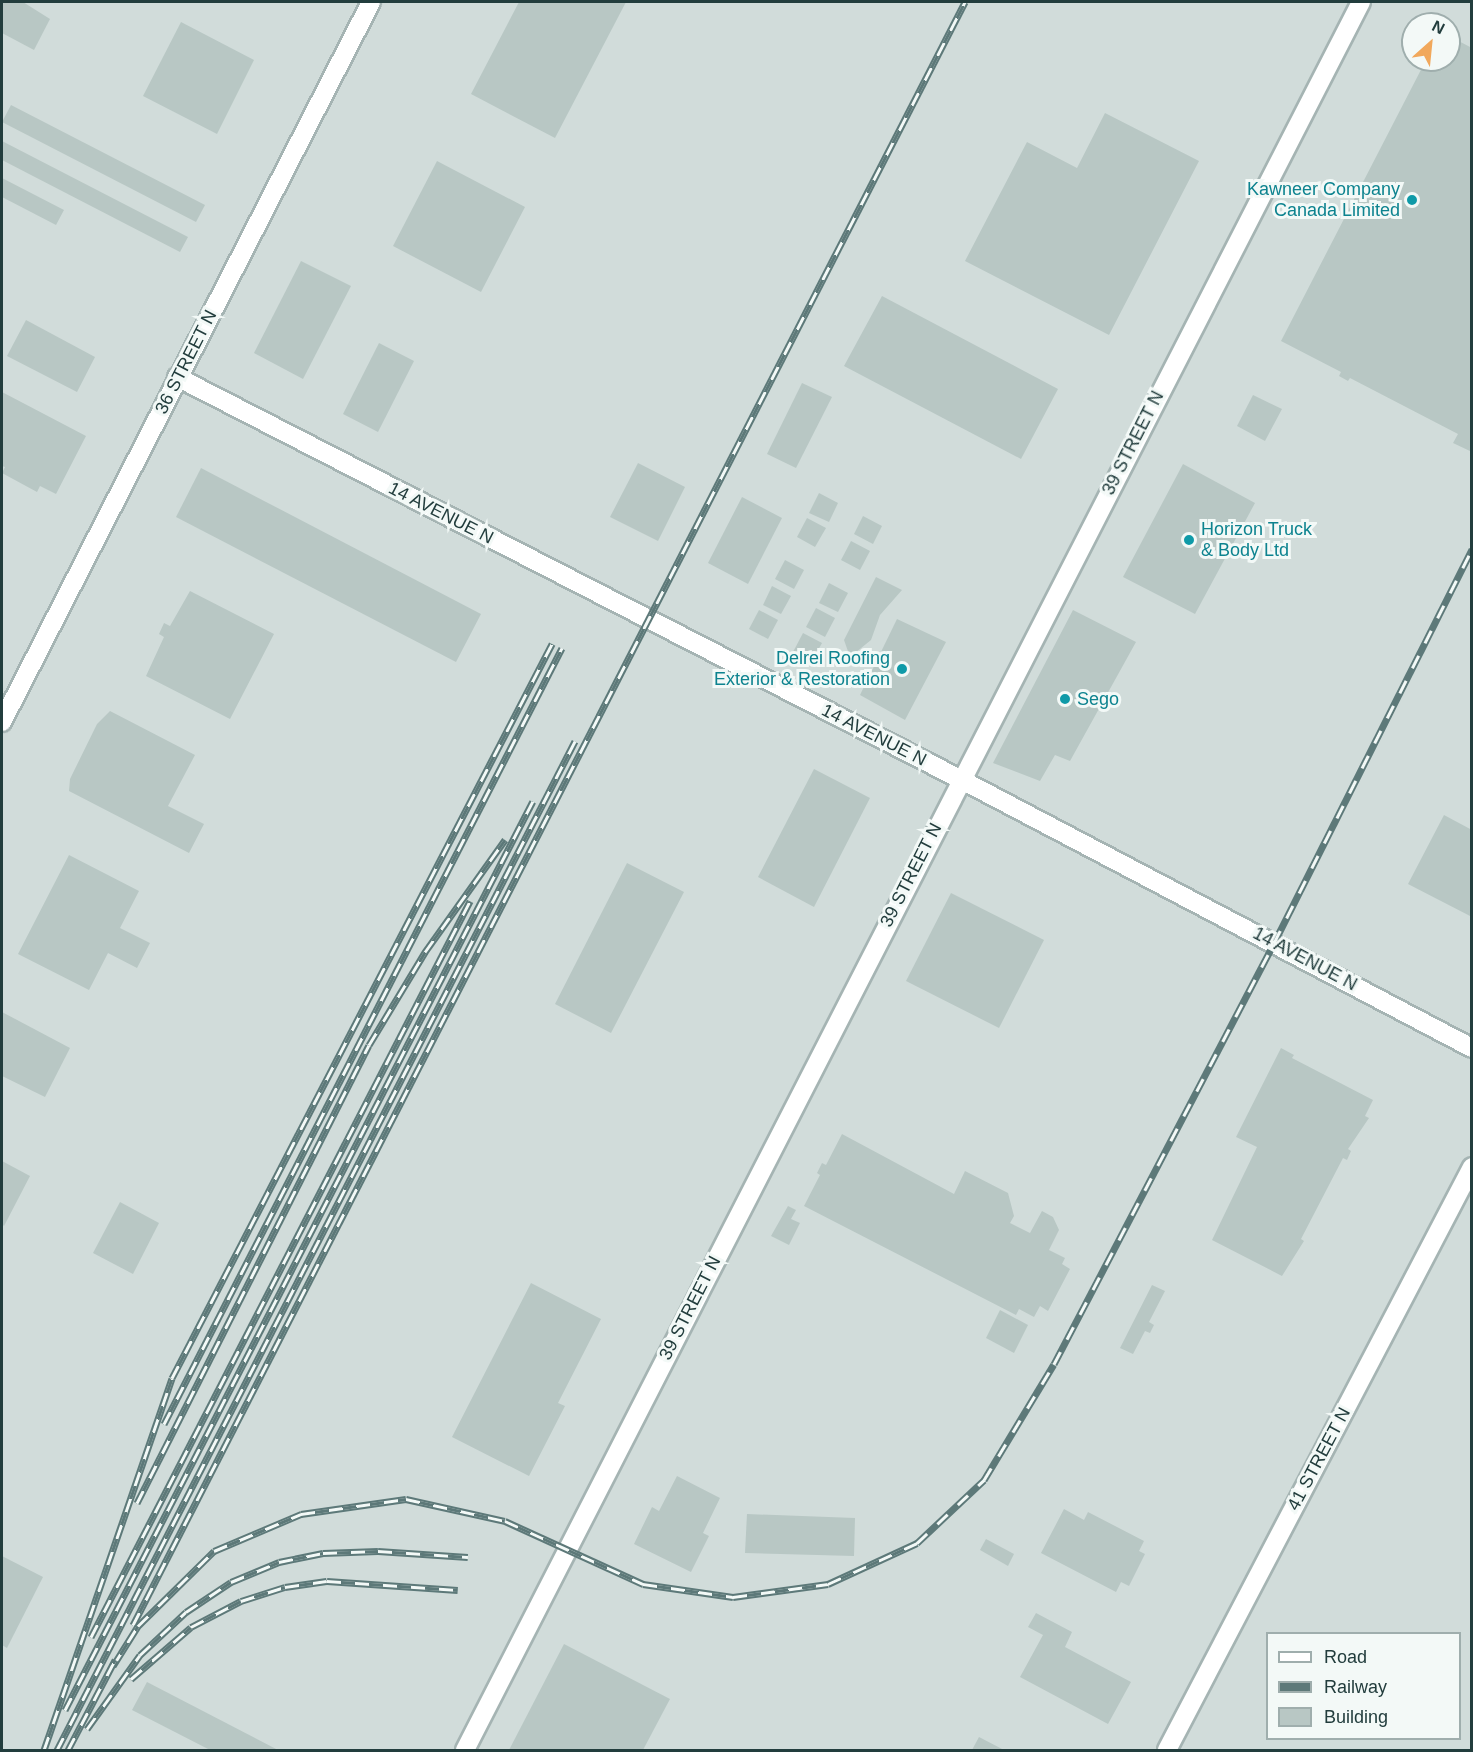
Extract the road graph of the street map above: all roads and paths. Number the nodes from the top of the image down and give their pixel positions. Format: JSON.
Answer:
{"nodes":[{"id":1,"x":371,"y":2,"type":"edge"},
{"id":2,"x":1361,"y":2,"type":"edge"},
{"id":3,"x":177,"y":377,"type":"junction"},
{"id":4,"x":2,"y":722,"type":"edge"},
{"id":5,"x":960,"y":779,"type":"junction"},
{"id":6,"x":1472,"y":1048,"type":"edge"},
{"id":7,"x":1472,"y":1167,"type":"edge"},
{"id":8,"x":465,"y":1750,"type":"edge"},
{"id":9,"x":1167,"y":1750,"type":"edge"}],
"edges":[{"from":1,"to":3,"type":"street","name":"36 STREET N"},
{"from":2,"to":5,"type":"street","name":"39 STREET N"},
{"from":3,"to":4,"type":"street","name":"36 STREET N"},
{"from":3,"to":5,"type":"street","name":"14 AVENUE N"},
{"from":5,"to":6,"type":"street","name":"14 AVENUE N"},
{"from":5,"to":8,"type":"street","name":"39 STREET N"},
{"from":7,"to":9,"type":"street","name":"41 STREET N"}]}
